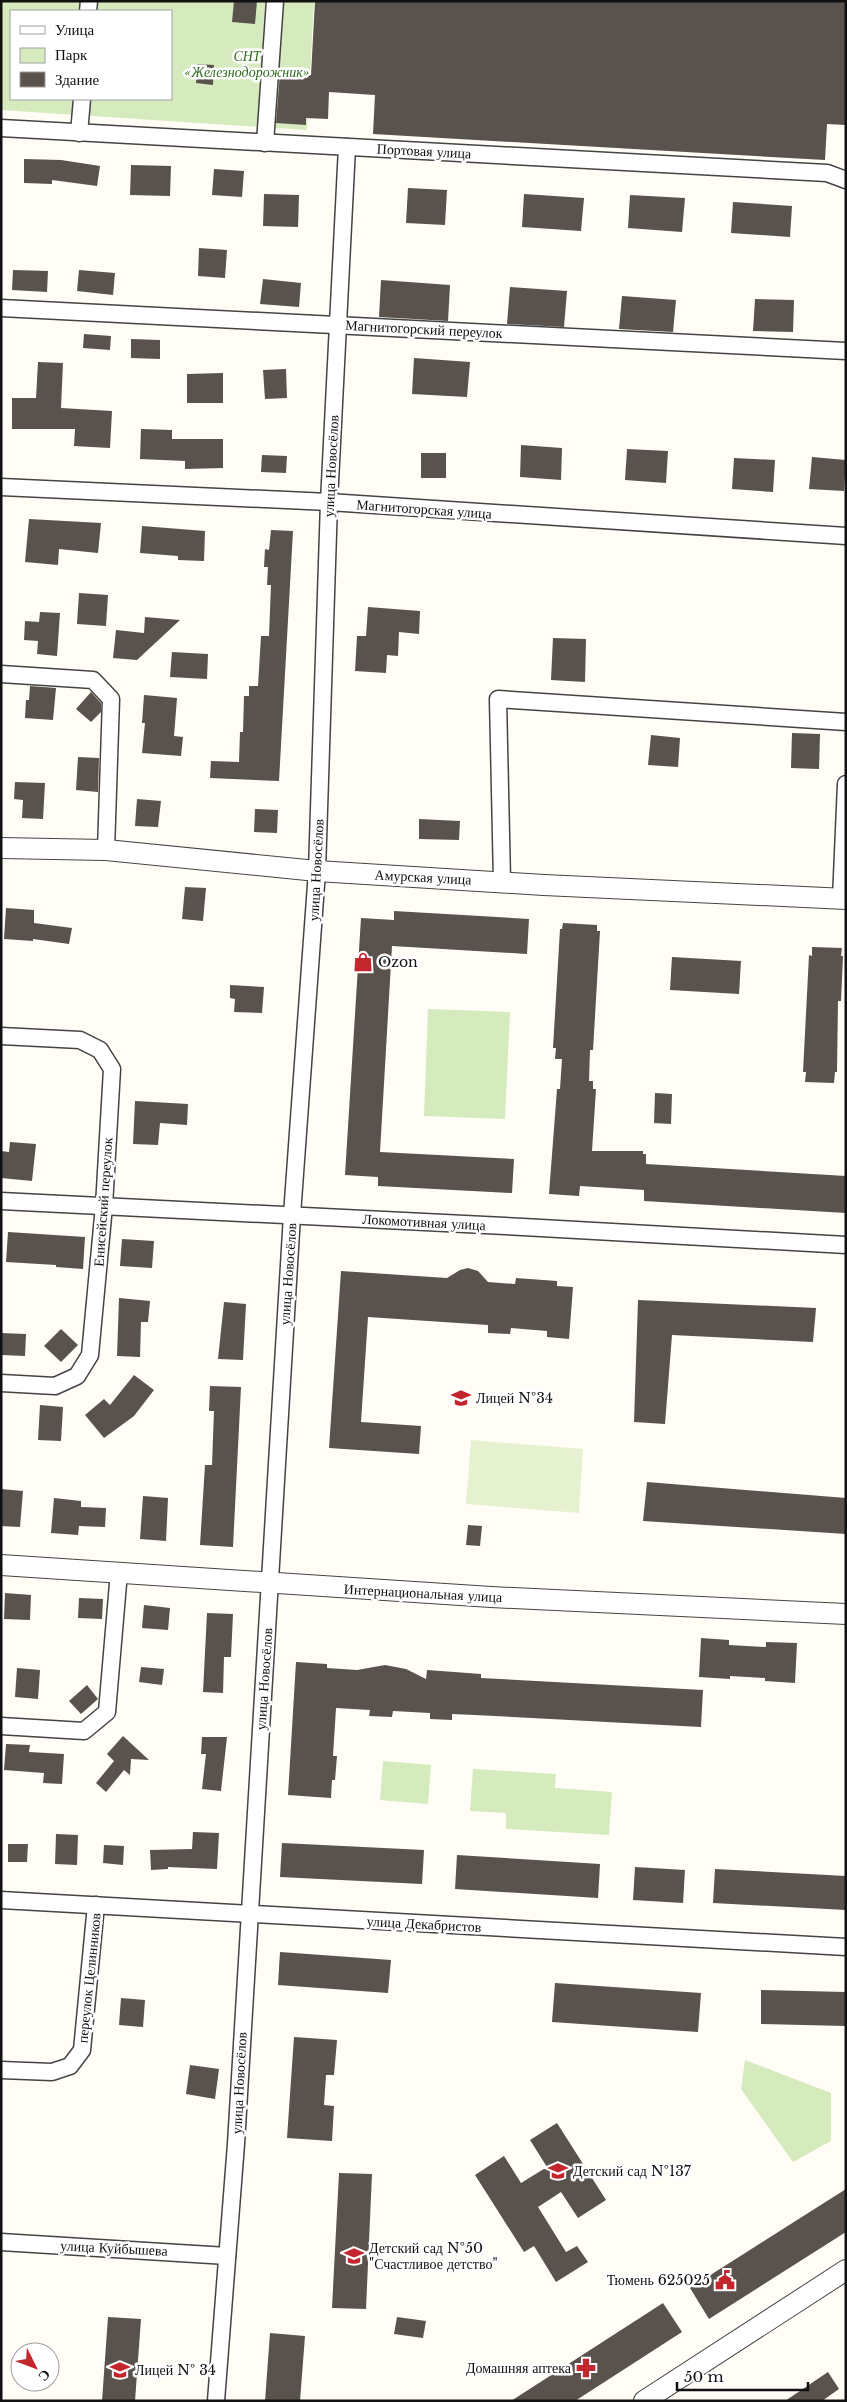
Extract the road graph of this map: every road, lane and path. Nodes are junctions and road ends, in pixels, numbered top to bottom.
1 (275, 1) edge
2 (82, 100) edge
3 (1, 128) edge
4 (79, 133) junction
5 (265, 143) junction
6 (347, 147) junction
7 (846, 180) edge
8 (1, 308) edge
9 (337, 324) junction
10 (846, 351) edge
11 (1, 488) edge
12 (329, 502) junction
13 (846, 536) edge
14 (1, 674) edge
15 (846, 722) edge
16 (846, 784) edge
17 (1, 848) edge
18 (106, 850) junction
19 (317, 871) junction
20 (502, 881) junction
21 (844, 899) edge
22 (1, 1036) edge
23 (1, 1201) edge
24 (104, 1206) junction
25 (292, 1215) junction
26 (846, 1245) edge
27 (1, 1383) edge
28 (1, 1565) edge
29 (119, 1572) junction
30 (269, 1584) junction
31 (846, 1614) edge
32 (1, 1726) edge
33 (1, 1900) edge
34 (96, 1906) junction
35 (248, 1914) junction
36 (846, 1947) edge
37 (1, 2070) edge
38 (1, 2242) edge
39 (227, 2256) junction
40 (846, 2270) edge
41 (216, 2401) edge
42 (644, 2401) edge

1 - 5 street
2 - 4 street
3 - 4 street, Портовая улица
4 - 5 street, Портовая улица
5 - 6 street, Портовая улица
6 - 7 street, Портовая улица
6 - 9 street, улица Новосёлов
8 - 9 street, Магнитогорский переулок
9 - 10 street, Магнитогорский переулок
9 - 12 street, улица Новосёлов
11 - 12 street, Магнитогорская улица
12 - 13 street, Магнитогорская улица
12 - 19 street, улица Новосёлов
14 - 18 street
15 - 20 street
16 - 21 street
17 - 18 street, Амурская улица
18 - 19 street, Амурская улица
19 - 20 street, Амурская улица
19 - 25 street, улица Новосёлов
20 - 21 street, Амурская улица
22 - 24 street, Енисейский переулок
23 - 24 street, Локомотивная улица
24 - 25 street, Локомотивная улица
24 - 27 street, Енисейский переулок
25 - 26 street, Локомотивная улица
25 - 30 street, улица Новосёлов
28 - 29 street, Интернациональная улица
29 - 30 street, Интернациональная улица
29 - 32 street
30 - 31 street, Интернациональная улица
30 - 35 street, улица Новосёлов
33 - 34 street, улица Декабристов
34 - 35 street, улица Декабристов
34 - 37 street, переулок Целинников
35 - 36 street, улица Декабристов
35 - 39 street, улица Новосёлов
38 - 39 street, улица Куйбышева
39 - 41 street, улица Новосёлов
40 - 42 street

